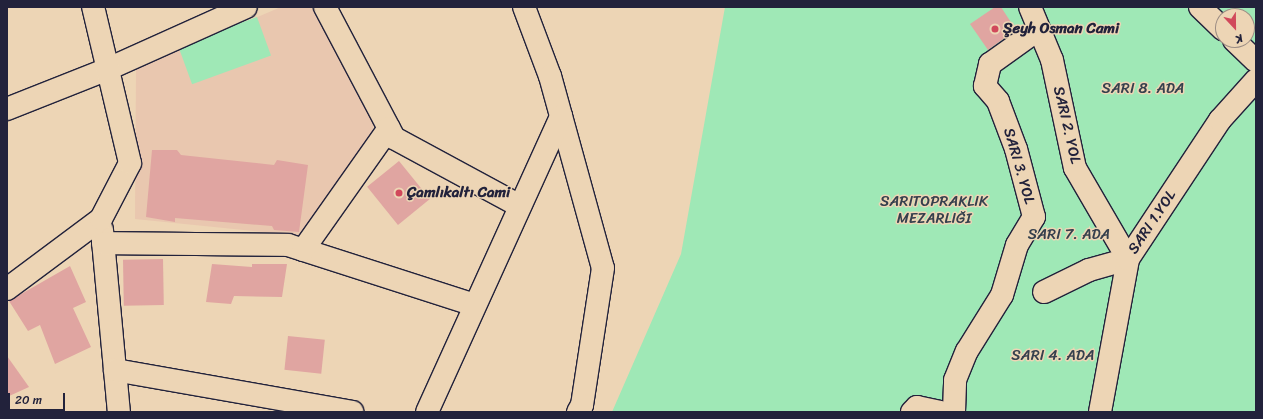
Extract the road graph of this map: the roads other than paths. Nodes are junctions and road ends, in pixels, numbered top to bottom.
1 (93, 7) edge
2 (246, 7) edge
3 (325, 7) edge
4 (524, 7) edge
5 (1030, 7) edge
6 (1200, 7) edge
7 (1215, 21) edge
8 (1039, 29) junction
9 (1242, 48) edge
10 (1256, 61) edge
11 (108, 69) junction
12 (1256, 80) edge
13 (7, 109) edge
14 (561, 116) junction
15 (389, 128) junction
16 (520, 206) junction
17 (101, 220) junction
18 (103, 243) junction
19 (303, 250) junction
20 (1128, 259) junction
21 (7, 289) edge
22 (1044, 292) dead end
23 (475, 305) junction
24 (115, 370) junction
25 (119, 412) edge
26 (352, 412) edge
27 (427, 412) edge
28 (578, 412) edge
29 (912, 412) edge
30 (940, 412) edge
31 (954, 412) edge
32 (1100, 412) edge

1 - 11 street
2 - 11 street
3 - 15 street
4 - 14 street
5 - 8 street, SARI 2. YOL
6 - 7 street
8 - 20 street, SARI 2. YOL
8 - 31 street, SARI 3. YOL
9 - 10 street
11 - 13 street
11 - 17 street
12 - 20 street, SARI 1.YOL
14 - 16 street
14 - 28 street
15 - 16 street
15 - 19 street
16 - 23 street
17 - 18 street
17 - 21 street
18 - 19 street
18 - 24 street
19 - 23 street
20 - 22 street
20 - 32 street, SARI 1.YOL
23 - 27 street
24 - 25 street
24 - 26 street
29 - 30 street

